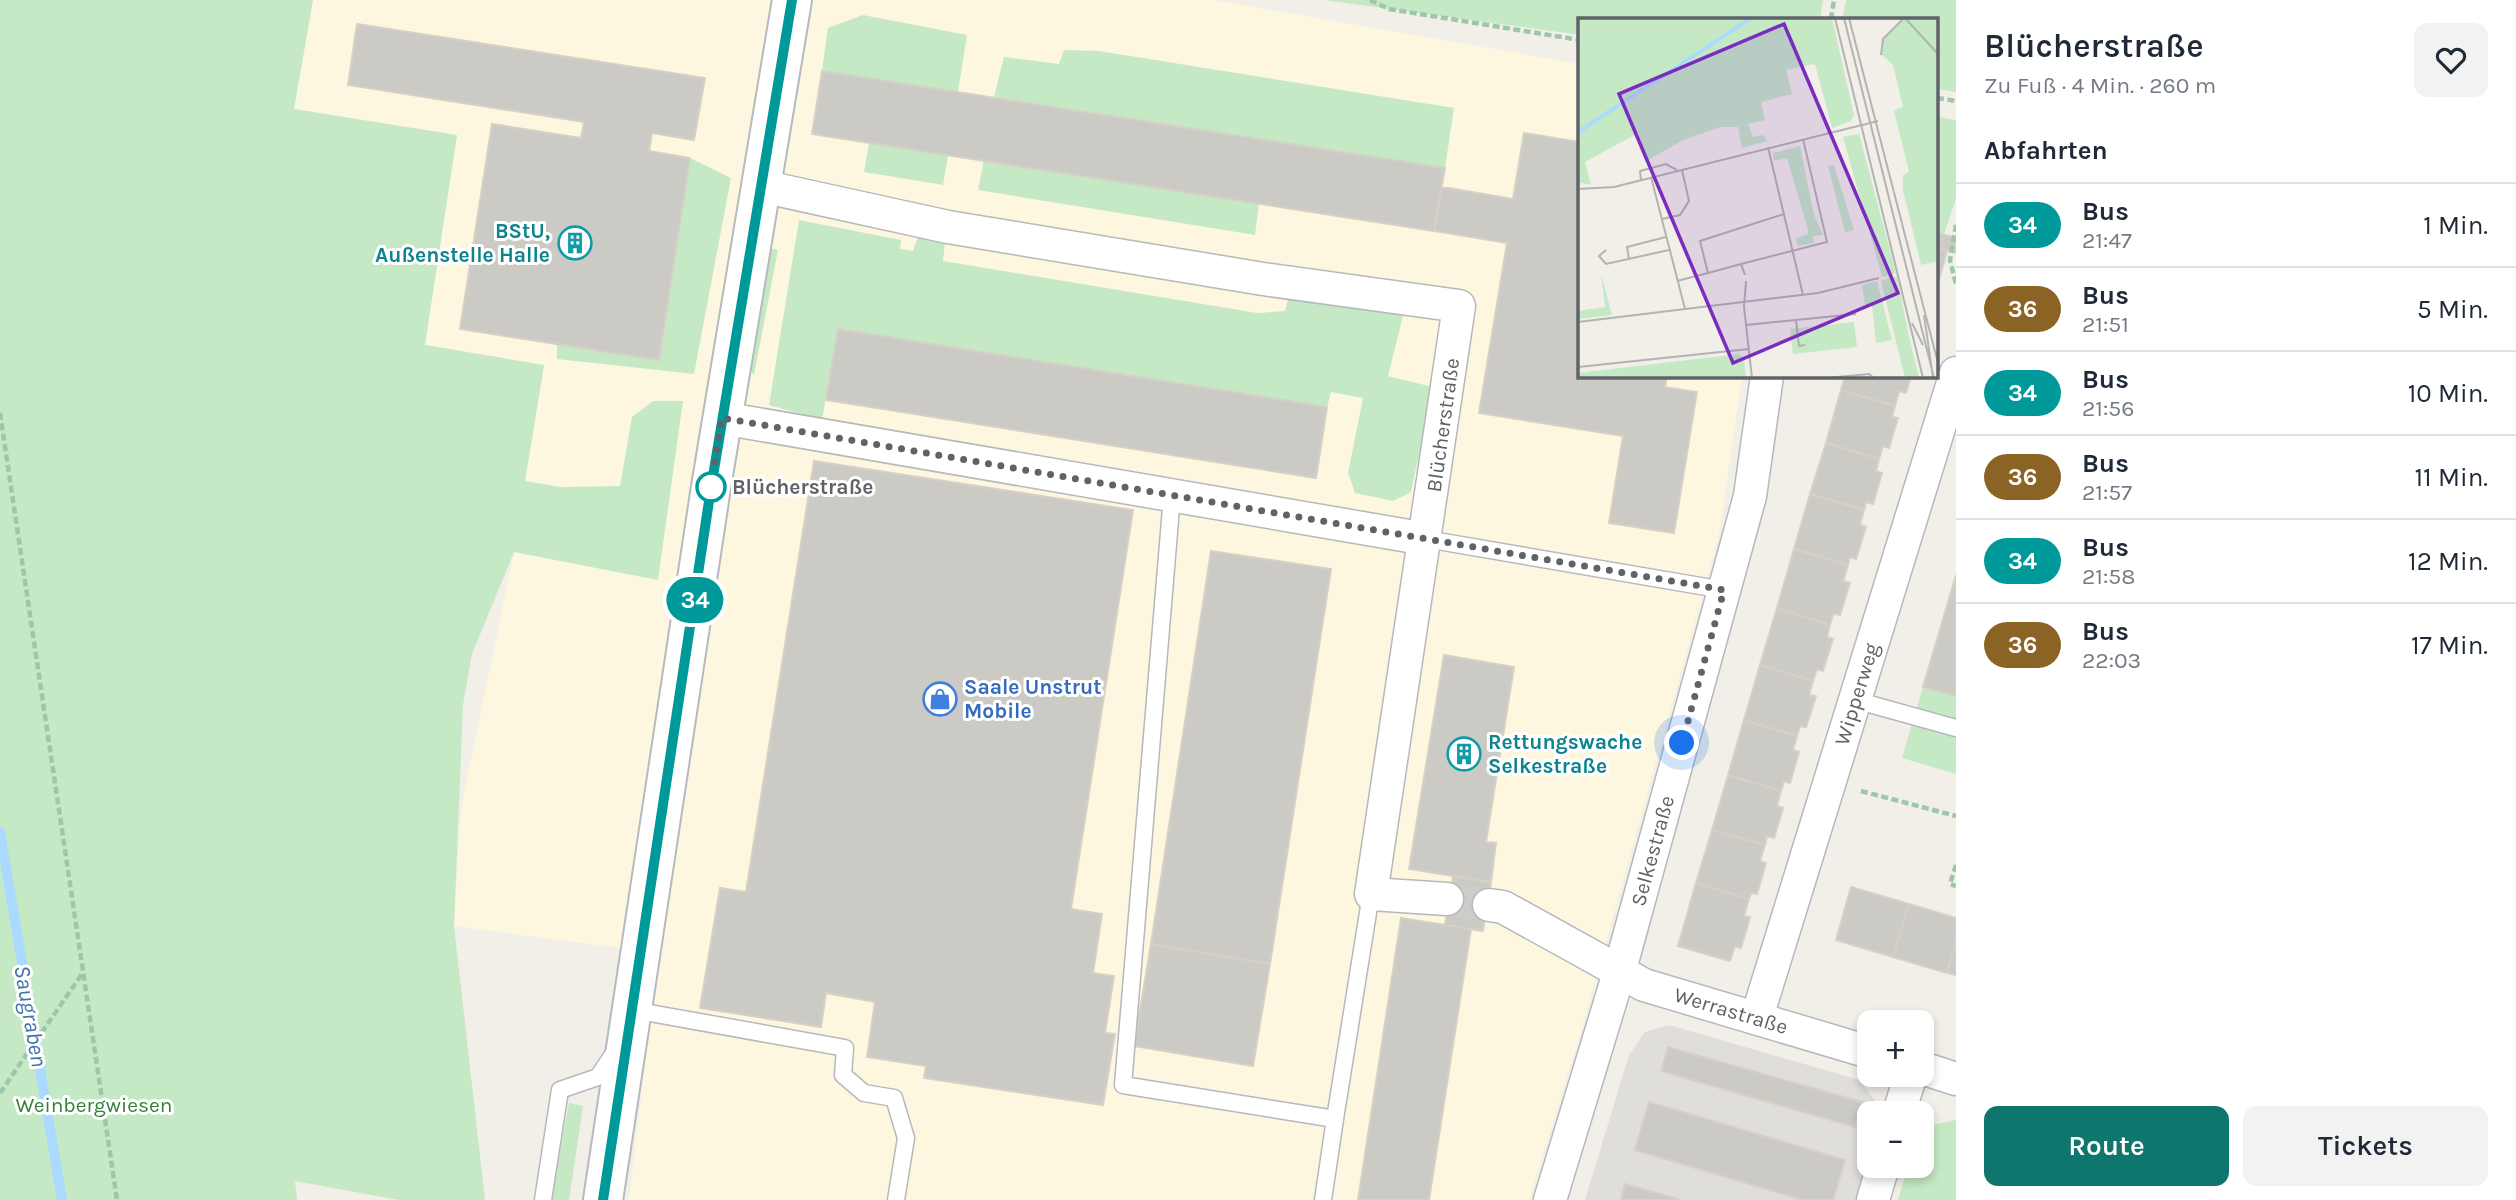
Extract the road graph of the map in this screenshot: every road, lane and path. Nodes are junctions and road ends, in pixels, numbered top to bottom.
1 (792, 0) edge
2 (1370, 0) edge
3 (1834, 0) edge
4 (1831, 18) edge
5 (1578, 40) edge
6 (1938, 98) edge
7 (1956, 101) edge
8 (761, 186) junction
9 (1956, 225) edge
10 (1956, 284) edge
11 (1956, 373) edge
12 (1767, 378) edge
13 (0, 412) edge
14 (722, 418) junction
15 (1172, 496) junction
16 (1426, 539) junction
17 (1724, 590) junction
18 (1855, 700) junction
19 (1956, 728) edge
20 (1829, 782) junction
21 (1956, 816) edge
22 (1956, 865) edge
23 (1956, 886) edge
24 (1371, 894) junction
25 (1447, 899) tunnel mouth
26 (1489, 905) tunnel mouth
27 (1608, 966) junction
28 (82, 974) junction
29 (1757, 1017) junction
30 (631, 1021) junction
31 (1857, 1048) edge
32 (1934, 1072) edge
33 (1956, 1079) edge
34 (0, 1093) edge
35 (1335, 1119) junction
36 (1879, 1178) edge
37 (117, 1200) edge
38 (543, 1200) edge
39 (603, 1200) edge
40 (896, 1200) edge
41 (1323, 1200) edge
42 (1550, 1200) edge
43 (1873, 1200) edge

1 - 8 street
2 - 5 path
3 - 4 path
6 - 7 path
8 - 14 street
8 - 16 street, Blücherstraße
9 - 10 path
11 - 18 street, Wipperweg
12 - 17 street, Selkestraße
13 - 28 path
14 - 15 street
14 - 30 street
15 - 16 street
15 - 35 lane
16 - 17 lane
16 - 24 street
17 - 27 street, Selkestraße
18 - 19 lane
18 - 20 street, Wipperweg
20 - 21 path
20 - 29 street, Wipperweg
22 - 23 path
24 - 25 street
24 - 35 lane
26 - 27 street
27 - 29 street, Werrastraße
27 - 42 street, Selkestraße
28 - 34 path
28 - 37 path
29 - 31 street, Werrastraße
30 - 38 lane
30 - 39 street
30 - 40 lane
32 - 33 street
35 - 41 lane
36 - 43 street

